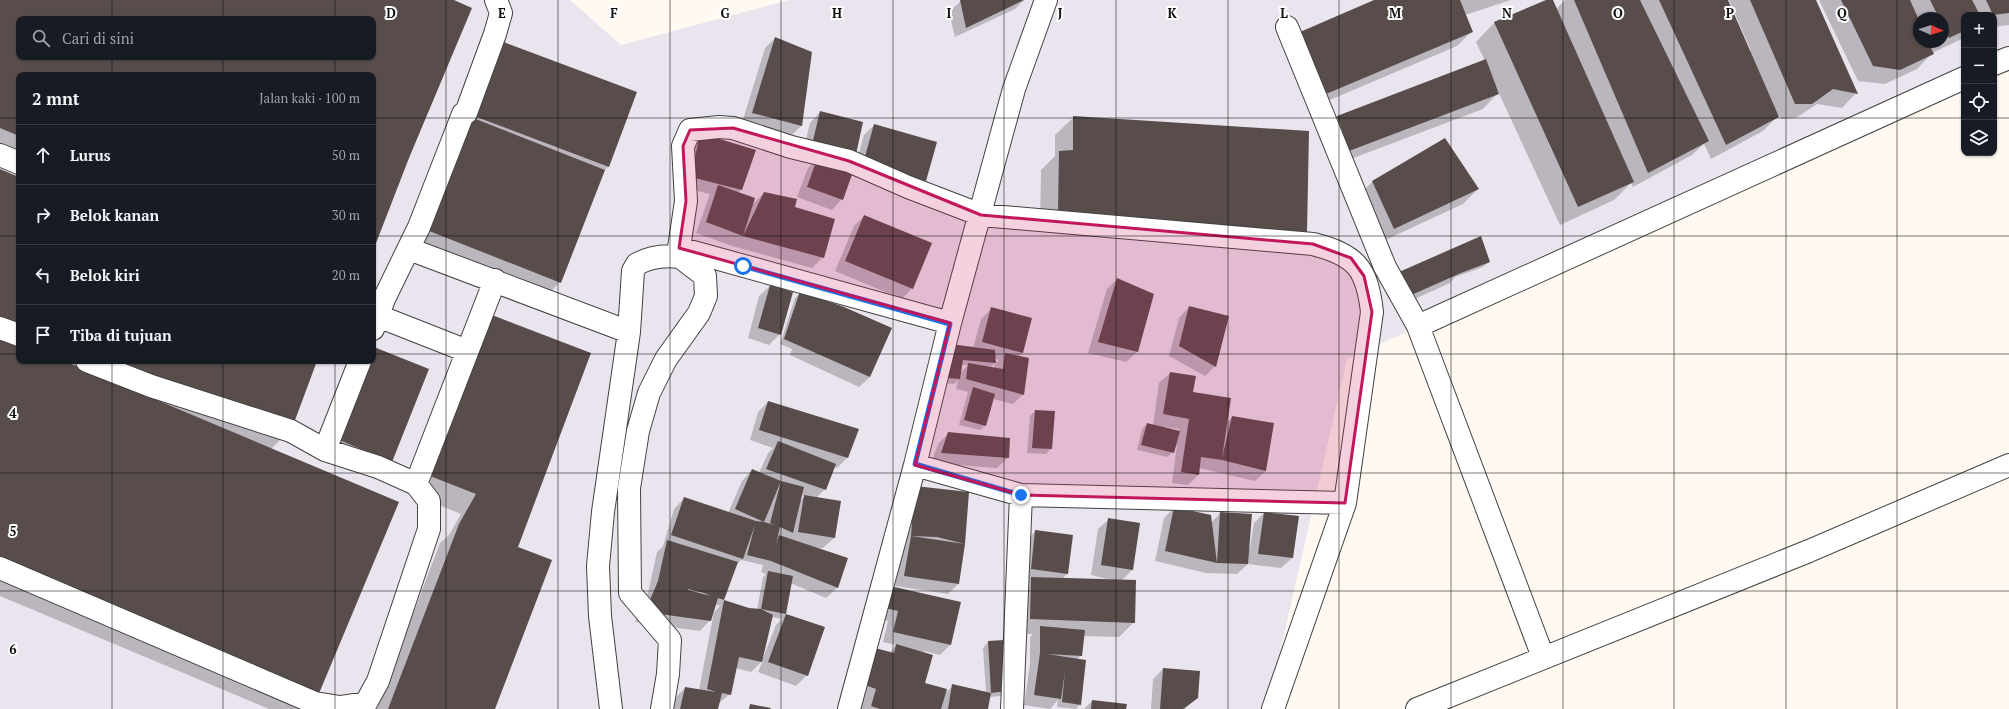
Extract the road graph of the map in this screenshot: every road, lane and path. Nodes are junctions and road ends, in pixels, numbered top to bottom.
1 (496, 0) edge
2 (1046, 0) edge
3 (1287, 27) dead end
4 (2009, 58) edge
5 (1997, 63) edge
6 (1961, 79) edge
7 (0, 155) edge
8 (16, 162) edge
9 (981, 215) junction
10 (409, 249) junction
11 (680, 252) junction
12 (495, 280) junction
13 (377, 311) edge
14 (950, 324) junction
15 (1418, 326) junction
16 (0, 328) edge
17 (629, 332) junction
18 (16, 334) edge
19 (467, 351) junction
20 (95, 364) edge
21 (359, 364) edge
22 (325, 450) junction
23 (915, 464) junction
24 (2009, 465) edge
25 (416, 484) junction
26 (1021, 495) junction
27 (1345, 503) junction
28 (0, 568) edge
29 (1543, 657) junction
30 (611, 709) edge
31 (662, 709) edge
32 (849, 709) edge
33 (1012, 709) edge
34 (1273, 709) edge
35 (1417, 709) edge

1 - 10 street
2 - 9 street
3 - 15 street
4 - 5 street
6 - 15 street
7 - 8 street
9 - 11 street
9 - 14 street
9 - 27 street
10 - 12 street
10 - 13 street
11 - 14 street
11 - 17 street
11 - 31 street
12 - 17 street
12 - 19 street
13 - 19 street
14 - 23 street
15 - 29 street
16 - 18 street
17 - 30 street
19 - 25 street
20 - 22 street
21 - 22 street
22 - 25 street
23 - 26 street
23 - 32 street
24 - 29 street
25 - 28 street
26 - 27 street
26 - 33 street
27 - 34 street
29 - 35 street

